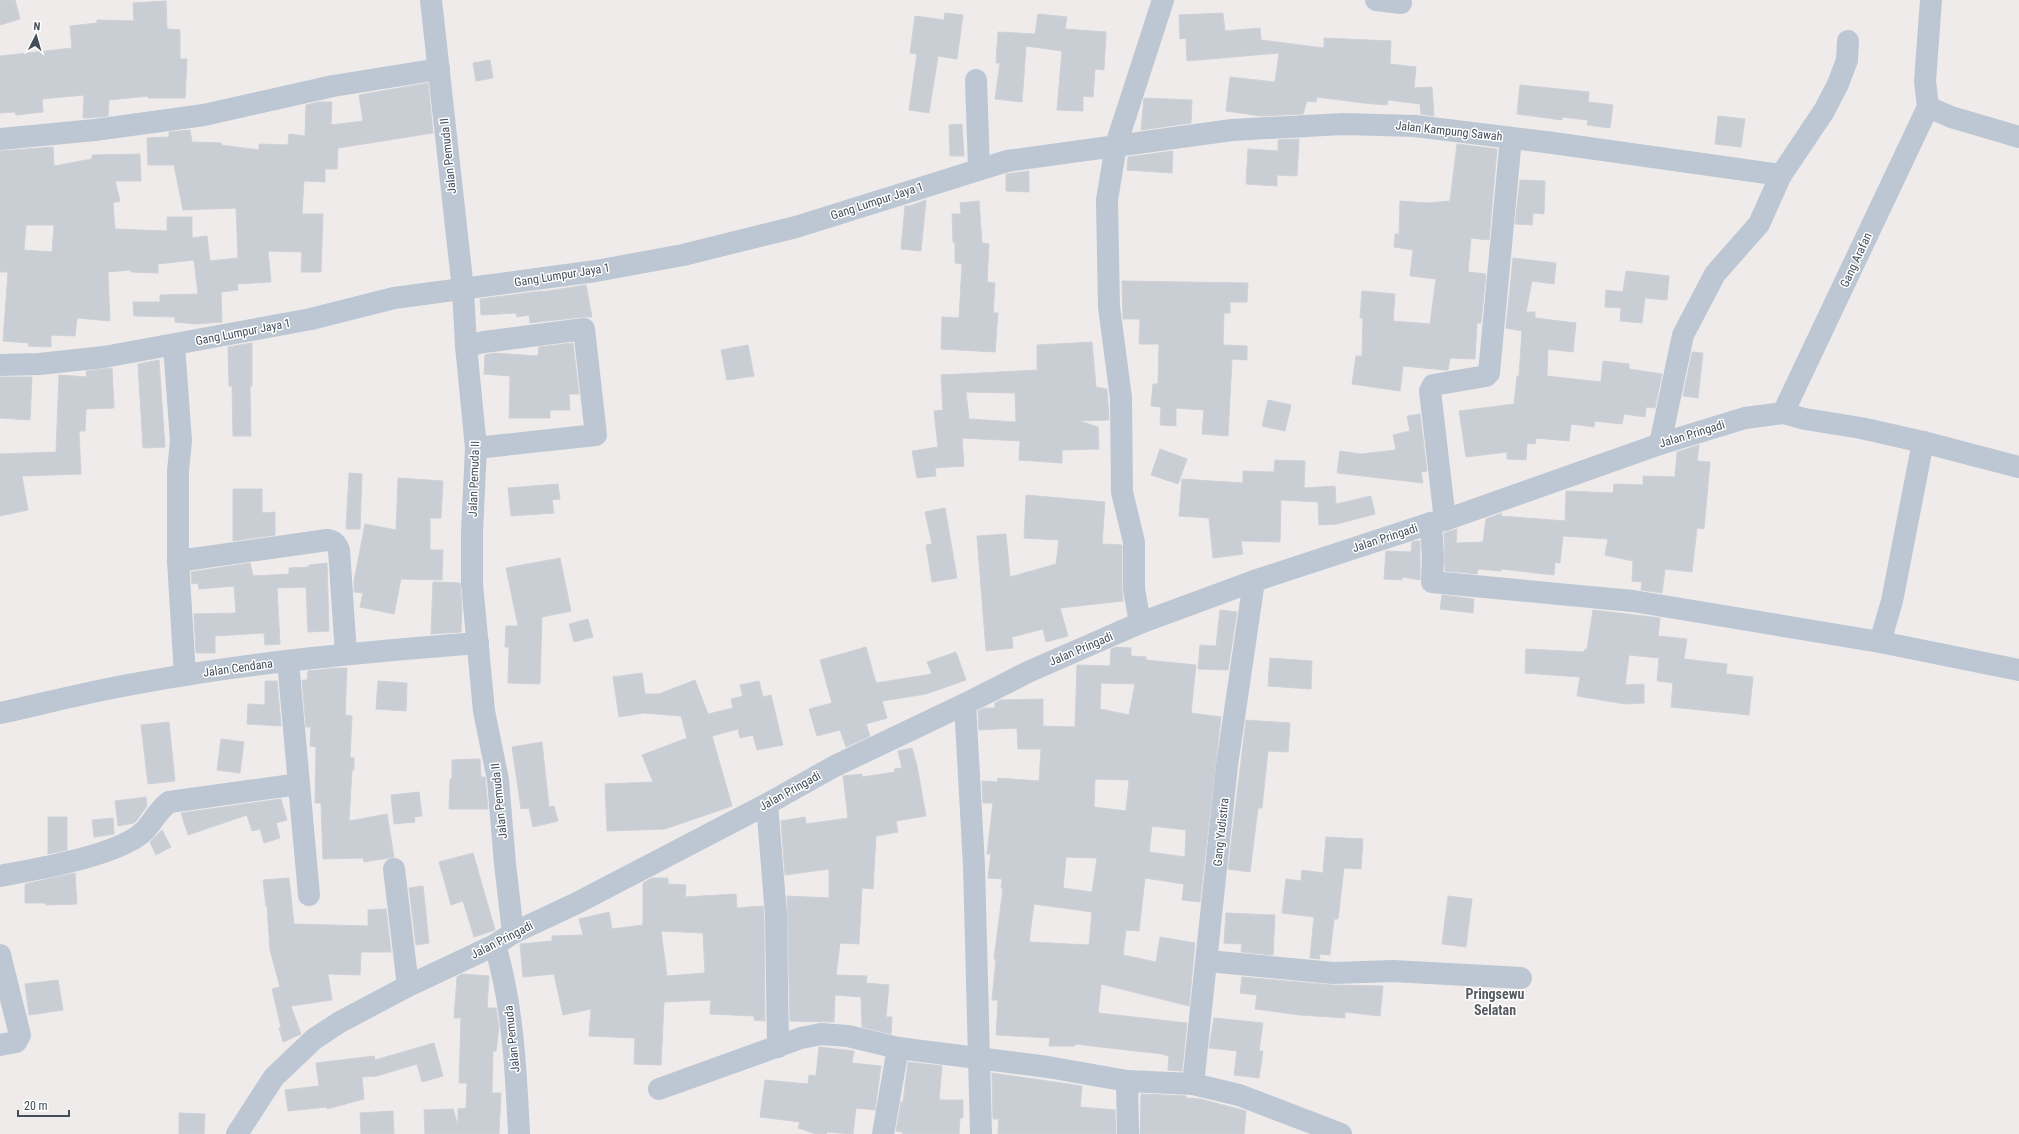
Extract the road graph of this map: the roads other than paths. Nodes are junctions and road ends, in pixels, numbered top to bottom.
1 (431, 0) edge
2 (1163, 0) edge
3 (1376, 0) edge
4 (1931, 0) edge
5 (1401, 3) dead end
6 (1848, 41) dead end
7 (439, 68) junction
8 (976, 80) dead end
9 (1928, 107) junction
10 (2019, 137) edge
11 (1511, 138) junction
12 (0, 140) edge
13 (1116, 145) junction
14 (979, 169) junction
15 (1781, 175) junction
16 (463, 290) junction
17 (174, 344) junction
18 (466, 346) junction
19 (0, 364) edge
20 (1783, 413) junction
21 (1923, 442) junction
22 (1660, 444) junction
23 (476, 448) junction
24 (2019, 467) edge
25 (1438, 522) junction
26 (178, 561) junction
27 (1254, 581) junction
28 (1140, 623) junction
29 (1880, 642) junction
30 (478, 643) junction
31 (346, 654) junction
32 (288, 662) junction
33 (2019, 670) edge
34 (185, 675) junction
35 (965, 704) junction
36 (0, 713) edge
37 (299, 784) junction
38 (767, 804) junction
39 (394, 869) dead end
40 (0, 876) edge
41 (309, 895) dead end
42 (504, 939) junction
43 (0, 956) edge
44 (1208, 961) junction
45 (1521, 978) dead end
46 (408, 986) junction
47 (0, 1045) edge
48 (778, 1047) junction
49 (898, 1048) junction
50 (978, 1058) junction
51 (1127, 1081) junction
52 (1194, 1084) junction
53 (659, 1089) dead end
54 (236, 1134) edge
55 (519, 1134) edge
56 (883, 1134) edge
57 (982, 1134) edge
58 (1128, 1134) edge
59 (1341, 1134) edge

1 - 7 street, Jalan Pemuda II
2 - 13 street
3 - 5 street
4 - 9 street
6 - 15 street
7 - 12 street
7 - 16 street, Jalan Pemuda II
8 - 14 street
9 - 10 street
9 - 20 street, Gang Arafan
11 - 13 street, Jalan Kampung Sawah
11 - 15 street, Jalan Kampung Sawah
11 - 25 street
13 - 14 street, Gang Lumpur Jaya 1
13 - 28 street
14 - 16 street, Gang Lumpur Jaya 1
15 - 22 street
16 - 17 street, Gang Lumpur Jaya 1
16 - 18 street, Jalan Pemuda II
17 - 19 street, Gang Lumpur Jaya 1
17 - 26 street
18 - 23 street, Jalan Pemuda II
18 - 23 street
20 - 21 street, Jalan Pringadi
20 - 22 street, Jalan Pringadi
21 - 24 street, Jalan Pringadi
21 - 29 street
22 - 25 street, Jalan Pringadi
23 - 30 street, Jalan Pemuda II
25 - 27 street, Jalan Pringadi
25 - 29 street
26 - 31 street
26 - 34 street
27 - 28 street, Jalan Pringadi
27 - 44 street, Gang Yudistira
28 - 35 street, Jalan Pringadi
29 - 33 street
30 - 31 street, Jalan Cendana
30 - 42 street, Jalan Pemuda II
31 - 32 street, Jalan Cendana
32 - 34 street, Jalan Cendana
32 - 37 street
34 - 36 street, Jalan Cendana
35 - 38 street, Jalan Pringadi
35 - 50 street
37 - 40 street
37 - 41 street
38 - 42 street, Jalan Pringadi
38 - 48 street
39 - 46 street
42 - 46 street, Jalan Pringadi
42 - 55 street, Jalan Pemuda
43 - 47 street
44 - 45 street
44 - 52 street, Gang Yudistira
46 - 54 street, Jalan Pringadi
48 - 49 street
48 - 53 street
49 - 50 street
49 - 56 street
50 - 51 street
50 - 57 street
51 - 52 street
51 - 58 street
52 - 59 street

